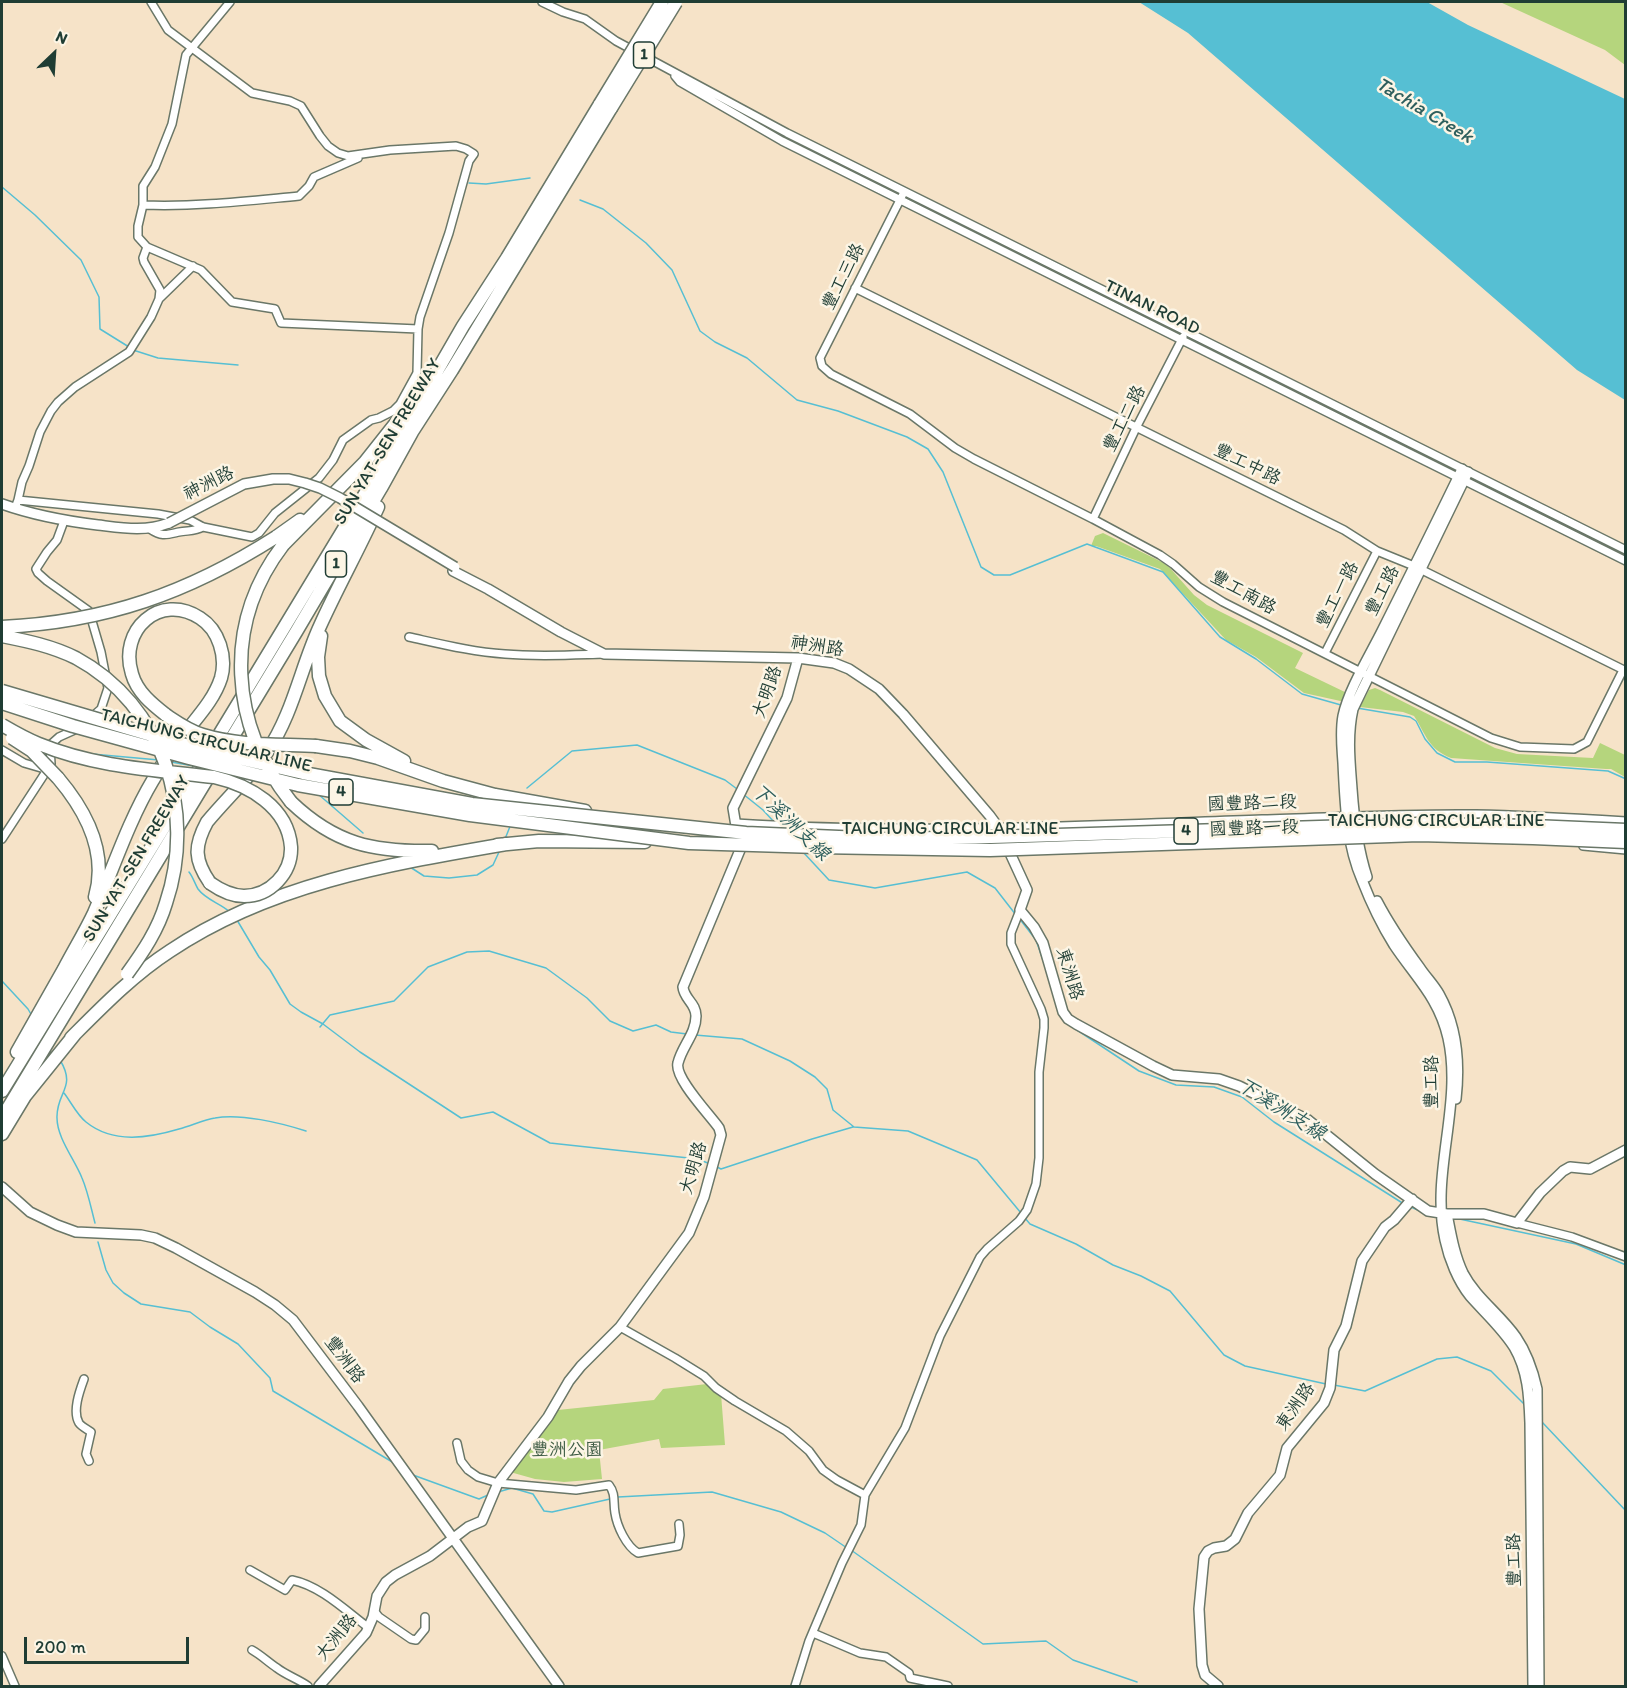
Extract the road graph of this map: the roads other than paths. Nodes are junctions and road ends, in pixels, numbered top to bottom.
1 (151, 2) edge
2 (230, 2) edge
3 (542, 2) edge
4 (662, 2) edge
5 (676, 2) edge
6 (193, 48) junction
7 (672, 72) junction
8 (605, 106) junction
9 (366, 155) junction
10 (904, 192) junction
11 (900, 200) junction
12 (143, 205) junction
13 (147, 247) junction
14 (193, 266) junction
15 (855, 288) junction
16 (159, 299) junction
17 (463, 326) junction
18 (418, 329) junction
19 (1185, 332) junction
20 (1182, 340) junction
21 (831, 374) joint
22 (1136, 428) junction
23 (412, 432) junction
24 (1463, 475) junction
25 (2, 504) edge
26 (16, 504) junction
27 (1093, 519) junction
28 (64, 521) junction
29 (203, 527) junction
30 (150, 529) junction
31 (280, 541) junction
32 (1626, 550) edge
33 (1377, 551) junction
34 (1626, 561) edge
35 (1418, 568) junction
36 (330, 606) junction
37 (2, 627) edge
38 (2, 636) edge
39 (409, 637) dead end
40 (1325, 653) junction
41 (604, 654) junction
42 (798, 658) junction
43 (1624, 670) edge
44 (1365, 674) junction
45 (2, 691) edge
46 (2, 703) edge
47 (2, 725) edge
48 (2, 730) edge
49 (2, 750) edge
50 (48, 770) junction
51 (495, 795) junction
52 (1350, 815) junction
53 (1626, 821) edge
54 (736, 823) junction
55 (683, 827) junction
56 (998, 827) junction
57 (1626, 830) edge
58 (2, 839) edge
59 (1354, 841) junction
60 (1626, 842) edge
61 (689, 843) junction
62 (506, 844) junction
63 (740, 850) junction
64 (1626, 850) edge
65 (1010, 854) junction
66 (1020, 910) junction
67 (81, 938) junction
68 (131, 975) junction
69 (43, 1016) junction
70 (30, 1038) junction
71 (2, 1077) edge
72 (2, 1091) edge
73 (2, 1118) edge
74 (2, 1134) edge
75 (1626, 1150) edge
76 (2, 1187) edge
77 (1412, 1200) junction
78 (1444, 1214) junction
79 (1516, 1223) junction
80 (1626, 1257) edge
81 (620, 1327) junction
82 (84, 1379) dead end
83 (1534, 1424) junction
84 (457, 1443) dead end
85 (89, 1461) dead end
86 (498, 1483) junction
87 (865, 1495) junction
88 (679, 1524) dead end
89 (452, 1539) junction
90 (250, 1569) dead end
91 (375, 1612) junction
92 (424, 1617) dead end
93 (369, 1628) junction
94 (813, 1633) junction
95 (252, 1650) dead end
96 (2, 1656) edge
97 (15, 1686) edge
98 (308, 1686) edge
99 (319, 1686) edge
100 (559, 1686) edge
101 (795, 1686) edge
102 (948, 1686) edge
103 (1218, 1686) edge
104 (1533, 1686) edge
105 (1539, 1686) edge

1 - 6 street
2 - 6 street
3 - 7 street, TINAN ROAD
4 - 8 highway, SUN YAT-SEN FREEWAY / 1, bridge
5 - 8 highway, SUN YAT-SEN FREEWAY / 1, bridge
6 - 9 street
6 - 12 street
7 - 10 street, TINAN ROAD
7 - 11 street, TINAN ROAD
8 - 17 highway, SUN YAT-SEN FREEWAY / 1
8 - 23 highway, SUN YAT-SEN FREEWAY / 1
9 - 12 street
9 - 18 street
10 - 11 street, 豐工三路
10 - 19 street, TINAN ROAD
11 - 15 street, 豐工三路
11 - 20 street, TINAN ROAD
12 - 13 street
13 - 14 street
13 - 16 street
14 - 16 street
14 - 18 street
15 - 21 street, 豐工三路
15 - 22 street, 豐工中路
16 - 26 street
17 - 31 highway
17 - 69 highway, SUN YAT-SEN FREEWAY / 1
18 - 29 street
19 - 20 street, 豐工二路
19 - 24 street, TINAN ROAD
20 - 22 street, 豐工二路
20 - 24 street, TINAN ROAD
21 - 27 street, 豐工南路
22 - 27 street, 豐工二路
22 - 33 street, 豐工中路
23 - 36 highway
23 - 73 highway, SUN YAT-SEN FREEWAY / 1
24 - 32 street, TINAN ROAD
24 - 34 street, TINAN ROAD
24 - 35 street, 豐工路
25 - 26 street, 神洲路
26 - 28 street, 神洲路
26 - 29 street
27 - 40 street, 豐工南路
28 - 30 street, 神洲路
28 - 50 street
29 - 30 street
30 - 41 street, 神洲路, bridge
31 - 37 highway, bridge
31 - 62 highway, bridge
33 - 35 street, 豐工中路
33 - 40 street, 豐工一路
35 - 43 street, 豐工中路
35 - 44 street, 豐工路
36 - 47 highway, bridge
36 - 51 highway
38 - 68 highway, bridge
39 - 41 street
40 - 44 street, 豐工南路
41 - 42 street, 神洲路
42 - 54 street, 大明路
42 - 56 street, 神洲路
43 - 44 street, 豐工南路
44 - 52 street, 豐工路
45 - 55 highway, TAICHUNG CIRCULAR LINE / 4, bridge
46 - 61 highway, TAICHUNG CIRCULAR LINE / 4, bridge
48 - 67 highway, bridge
49 - 50 street
50 - 58 street
51 - 55 highway, bridge
51 - 67 highway, bridge
52 - 53 street, 國豐路二段
52 - 56 street, 國豐路二段
52 - 59 street, 豐工路
54 - 56 street, 國豐路二段
54 - 63 street, 大明路
55 - 57 highway, TAICHUNG CIRCULAR LINE / 4, bridge
56 - 65 street, 神洲路
59 - 64 street, 國豐路一段
59 - 65 street, 國豐路一段
59 - 78 street, 豐工路
60 - 61 highway, TAICHUNG CIRCULAR LINE / 4, bridge
61 - 62 highway, bridge
62 - 68 highway
63 - 65 street, 國豐路一段
63 - 81 street, 大明路
65 - 66 street, 神洲路
66 - 77 street, 東洲路
66 - 87 street
67 - 69 highway
68 - 74 highway
69 - 70 highway, SUN YAT-SEN FREEWAY / 1
70 - 71 highway
70 - 72 highway, SUN YAT-SEN FREEWAY / 1
75 - 79 street
76 - 89 street, 豐洲路
77 - 78 street, 東洲路
77 - 103 street, 東洲路
78 - 79 street, 東洲路
78 - 83 street, 豐工路
79 - 80 street
81 - 86 street, 大明路
81 - 87 street
82 - 85 street
83 - 104 street, 豐工路
83 - 105 street, 豐工路
84 - 86 street
86 - 88 street
86 - 89 street, 大明路
87 - 94 street
89 - 91 street, 大洲路
89 - 100 street, 豐洲路
90 - 93 street
91 - 92 street
91 - 93 street, 大洲路
93 - 99 street, 大洲路
94 - 101 street
94 - 102 street
95 - 98 street
96 - 97 street

